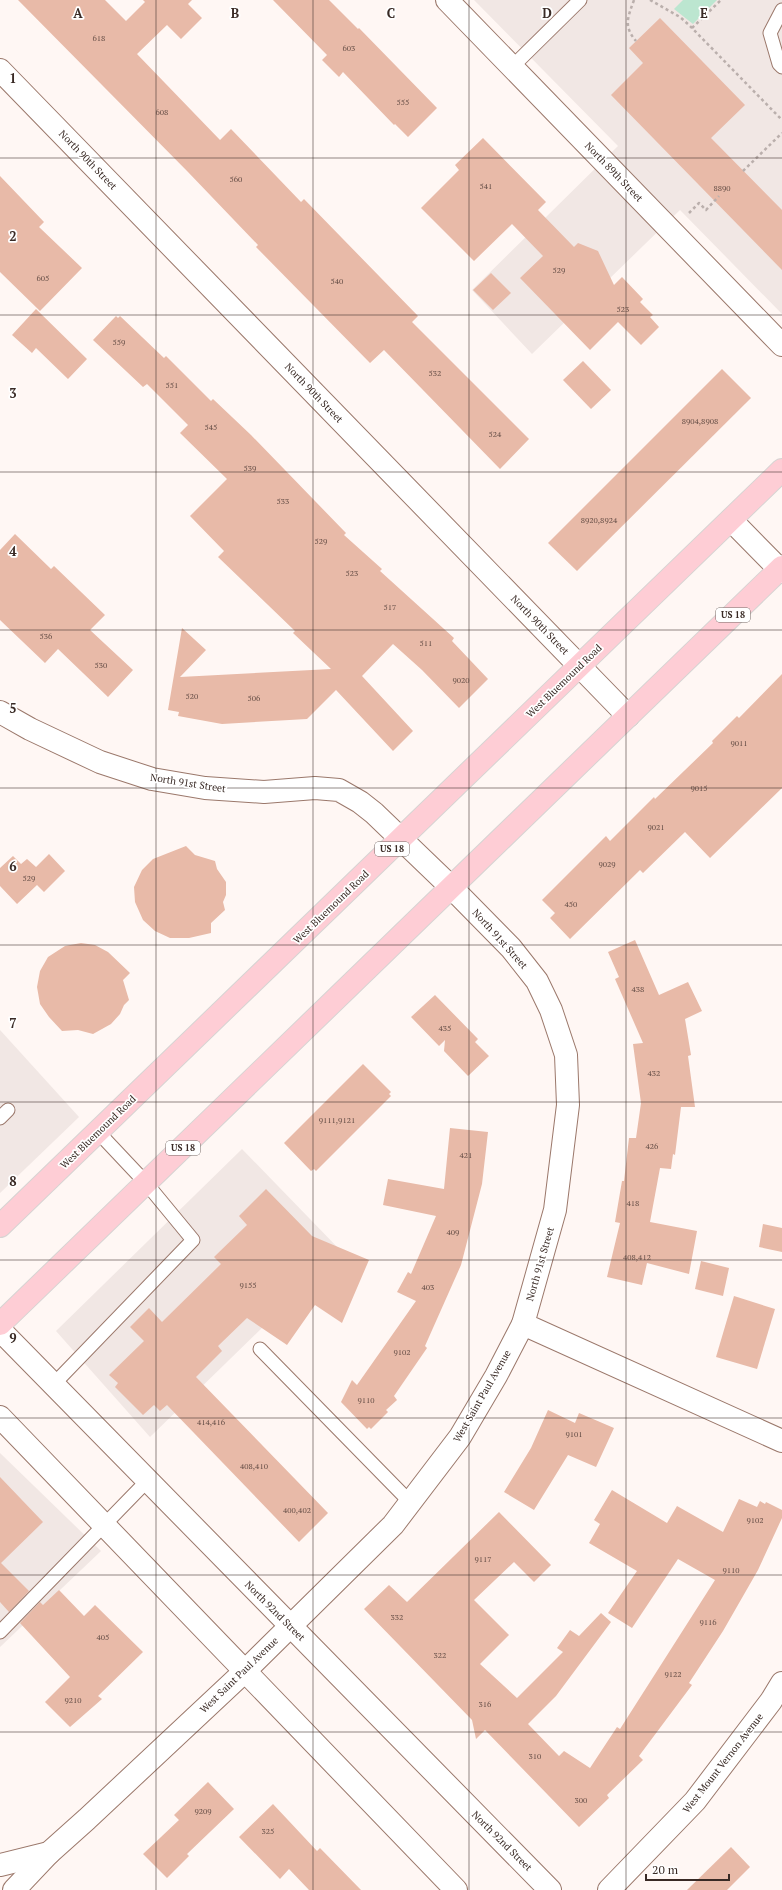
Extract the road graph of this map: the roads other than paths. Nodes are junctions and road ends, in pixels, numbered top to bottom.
1 (447, 0) edge
2 (580, 0) edge
3 (782, 10) edge
4 (512, 67) junction
5 (782, 67) edge
6 (0, 70) edge
7 (782, 345) edge
8 (782, 470) edge
9 (731, 520) junction
10 (781, 570) edge
11 (580, 666) junction
12 (0, 712) edge
13 (628, 716) junction
14 (402, 839) junction
15 (452, 888) junction
16 (98, 1132) junction
17 (146, 1183) junction
18 (0, 1226) edge
19 (0, 1324) edge
20 (522, 1324) junction
21 (0, 1330) edge
22 (260, 1349) dead end
23 (53, 1385) junction
24 (0, 1417) edge
25 (782, 1441) edge
26 (147, 1481) junction
27 (410, 1502) junction
28 (104, 1524) junction
29 (289, 1626) junction
30 (0, 1632) edge
31 (244, 1672) junction
32 (782, 1683) edge
33 (49, 1853) junction
34 (0, 1865) edge
35 (14, 1890) edge
36 (456, 1890) edge
37 (550, 1890) edge
38 (609, 1890) edge

1 - 4 street, North 89th Street
2 - 4 lane
3 - 5 lane
4 - 7 street, North 89th Street
6 - 11 street, North 90th Street
8 - 9 main road, West Bluemound Road / US 18
9 - 10 street
9 - 11 main road, West Bluemound Road / US 18
10 - 13 main road, US 18
11 - 13 street, North 90th Street
11 - 14 main road, West Bluemound Road / US 18
12 - 14 street, North 91st Street
13 - 15 main road, US 18
14 - 15 street, North 91st Street
14 - 16 main road, West Bluemound Road / US 18
15 - 17 main road, US 18
15 - 20 street, North 91st Street
16 - 17 lane
16 - 18 main road, West Bluemound Road / US 18
17 - 19 main road, US 18
17 - 23 lane
20 - 25 street
20 - 27 street, West Saint Paul Avenue
21 - 23 street, North 92nd Street
22 - 27 lane
23 - 26 street, North 92nd Street
24 - 28 street
26 - 28 lane
26 - 29 street, North 92nd Street
27 - 29 street, West Saint Paul Avenue
28 - 30 lane
28 - 31 street
29 - 31 street, West Saint Paul Avenue
29 - 37 street, North 92nd Street
31 - 33 street, West Saint Paul Avenue
31 - 36 street
32 - 38 street, West Mount Vernon Avenue
33 - 34 street
33 - 35 street, West Saint Paul Avenue

